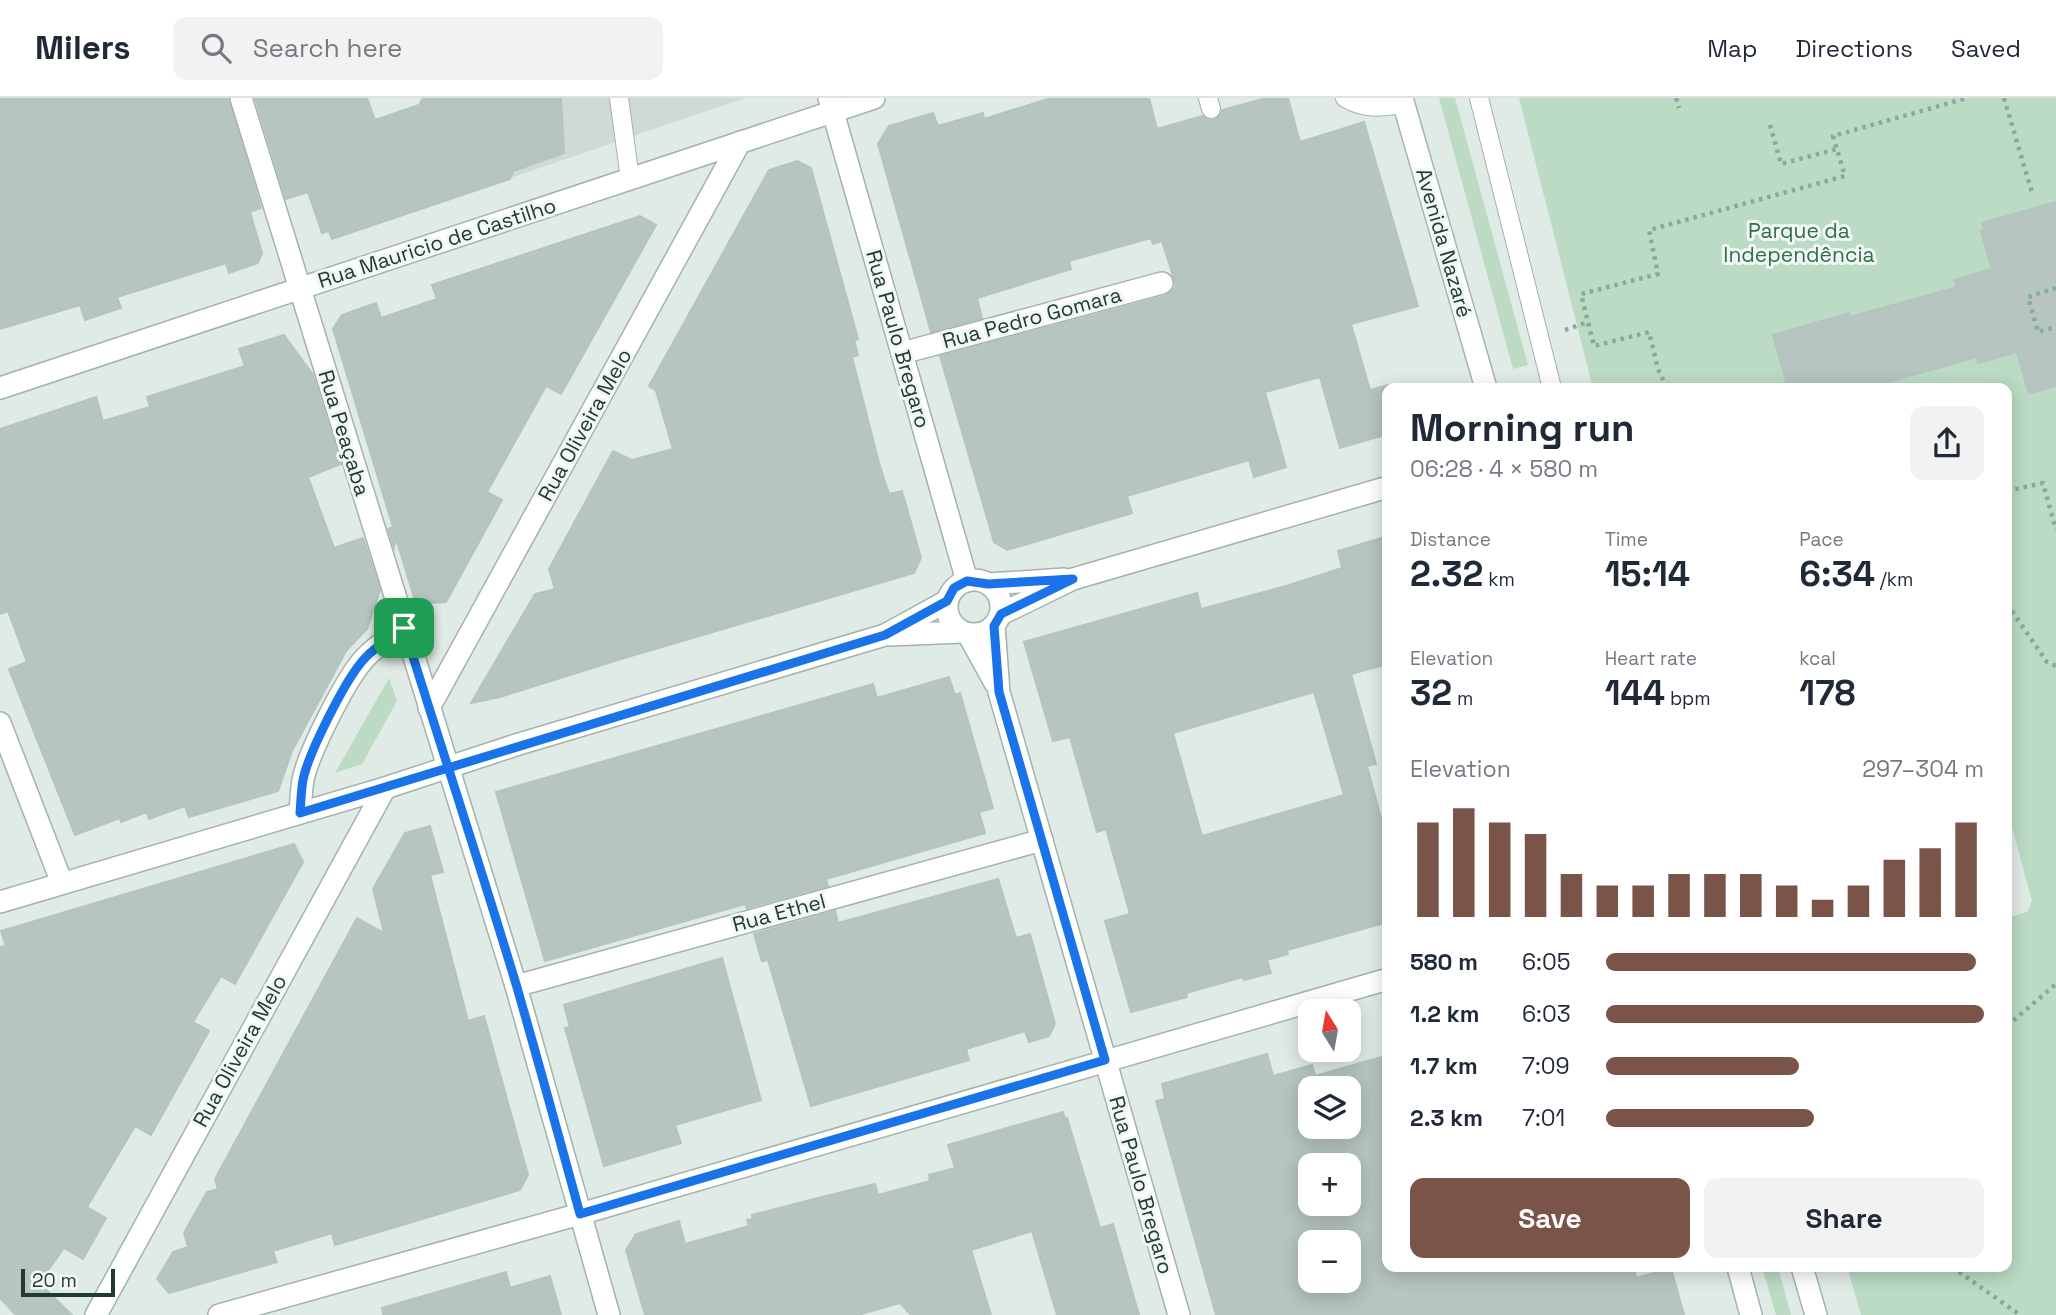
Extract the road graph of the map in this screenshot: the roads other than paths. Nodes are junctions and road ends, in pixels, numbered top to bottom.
1 (241, 98) edge
2 (619, 98) edge
3 (874, 98) edge
4 (1346, 98) edge
5 (1479, 98) edge
6 (1403, 101) edge
7 (831, 105) edge
8 (740, 142) junction
9 (630, 179) junction
10 (1162, 282) dead end
11 (300, 289) junction
12 (902, 353) junction
13 (1485, 383) edge
14 (1551, 383) edge
15 (0, 388) edge
16 (1382, 490) edge
17 (1073, 579) junction
18 (978, 582) junction
19 (947, 601) junction
20 (998, 620) junction
21 (404, 628) junction
22 (965, 633) junction
23 (885, 635) junction
24 (999, 692) junction
25 (429, 708) junction
26 (0, 723) edge
27 (449, 768) junction
28 (385, 788) junction
29 (300, 813) junction
30 (1042, 840) junction
31 (62, 883) junction
32 (0, 902) edge
33 (1382, 981) edge
34 (516, 986) junction
35 (1105, 1060) junction
36 (580, 1214) junction
37 (1739, 1272) edge
38 (1803, 1272) edge
39 (96, 1315) edge
40 (219, 1315) edge
41 (609, 1315) edge
42 (1179, 1315) edge
43 (1751, 1315) edge
44 (1816, 1315) edge

1 - 11 street, Rua Peaçaba
2 - 9 lane
3 - 7 street, Rua Mauricio de Castilho
4 - 6 lane
5 - 14 lane
6 - 13 street, Avenida Nazaré
7 - 8 street, Rua Mauricio de Castilho
7 - 12 street, Rua Paulo Bregaro
8 - 9 street, Rua Mauricio de Castilho
8 - 25 street, Rua Oliveira Melo
9 - 11 street, Rua Mauricio de Castilho
10 - 12 street, Rua Pedro Gomara
11 - 15 street, Rua Mauricio de Castilho
11 - 21 street, Rua Peaçaba
12 - 18 street, Rua Paulo Bregaro
16 - 17 street
17 - 18 street
17 - 20 street
18 - 19 street
18 - 20 street
19 - 22 street
19 - 23 street
20 - 22 street
20 - 24 street, Rua Paulo Bregaro
21 - 25 street, Rua Peaçaba
21 - 29 street
22 - 23 street
22 - 24 street, Rua Paulo Bregaro
23 - 27 street
24 - 30 street, Rua Paulo Bregaro
25 - 27 street, Rua Peaçaba
26 - 31 street
27 - 28 street
27 - 34 street, Rua Peaçaba
28 - 29 street
28 - 39 street, Rua Oliveira Melo
29 - 31 street
30 - 34 street, Rua Ethel
30 - 35 street, Rua Paulo Bregaro
31 - 32 street
33 - 35 street
34 - 36 street, Rua Peaçaba
35 - 36 street
35 - 42 street, Rua Paulo Bregaro
36 - 40 street
36 - 41 street, Rua Peaçaba
37 - 43 street
38 - 44 street

